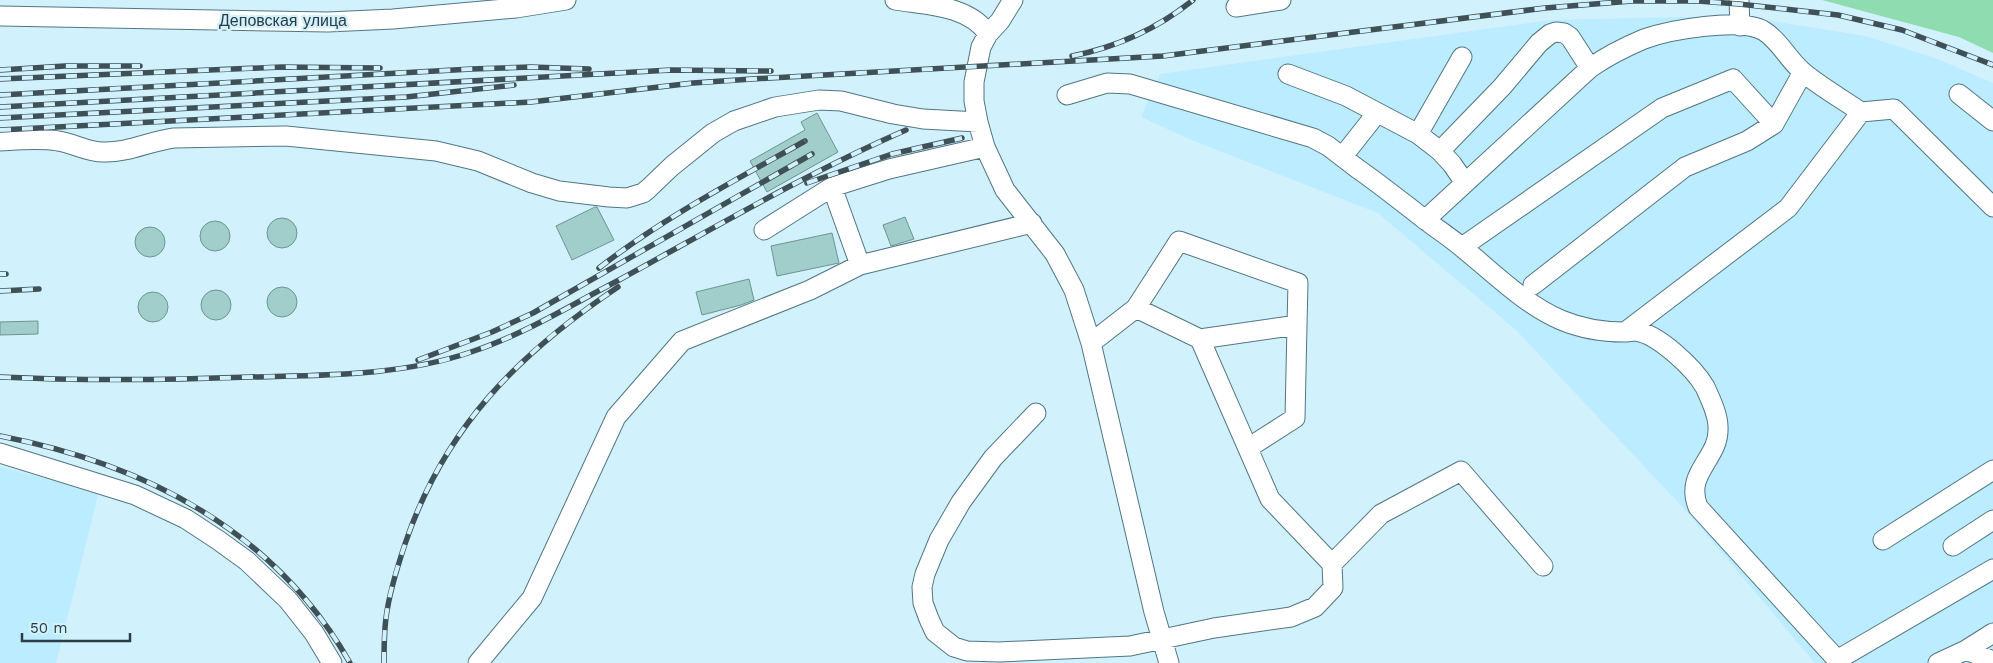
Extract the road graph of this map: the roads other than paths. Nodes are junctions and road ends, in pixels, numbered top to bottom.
1 (566, 0) edge
2 (895, 0) edge
3 (1013, 0) edge
4 (1282, 0) edge
5 (1738, 0) edge
6 (1236, 7) dead end
7 (0, 16) edge
8 (1740, 26) junction
9 (988, 34) junction
10 (1462, 57) dead end
11 (1590, 68) junction
12 (1803, 72) junction
13 (1288, 74) dead end
14 (1959, 94) dead end
15 (1067, 95) dead end
16 (1861, 112) junction
17 (1377, 113) junction
18 (978, 122) junction
19 (1993, 122) edge
20 (1774, 124) junction
21 (1418, 134) junction
22 (0, 141) edge
23 (985, 147) junction
24 (1440, 152) junction
25 (1342, 156) junction
26 (1465, 183) junction
27 (832, 187) junction
28 (1993, 207) edge
29 (1425, 220) junction
30 (1032, 223) junction
31 (764, 230) dead end
32 (1462, 247) junction
33 (860, 265) junction
34 (1533, 285) dead end
35 (1136, 308) junction
36 (1297, 325) junction
37 (1625, 332) junction
38 (1200, 339) junction
39 (1091, 344) junction
40 (1036, 413) dead end
41 (1248, 448) junction
42 (0, 453) edge
43 (1993, 470) edge
44 (1993, 520) edge
45 (1883, 540) dead end
46 (1953, 546) dead end
47 (1332, 564) junction
48 (1543, 566) dead end
49 (1993, 569) edge
50 (1993, 633) edge
51 (1161, 639) junction
52 (1966, 650) junction
53 (1993, 661) edge
54 (1838, 662) edge
55 (332, 663) edge
56 (478, 663) edge
57 (1169, 663) edge
58 (1938, 663) edge

1 - 7 street, Деповская улица
2 - 9 street
3 - 9 street
4 - 6 street
5 - 8 street
8 - 11 street
8 - 12 street
9 - 18 street
10 - 21 street
11 - 24 street
11 - 26 street
12 - 16 street
12 - 20 street
13 - 17 street
14 - 19 street
15 - 25 street
16 - 28 street
16 - 37 street
17 - 21 street
17 - 25 street
18 - 22 street
18 - 23 street
20 - 32 street
20 - 34 street
21 - 24 street
23 - 27 street
23 - 30 street
24 - 26 street
25 - 29 street
26 - 29 street
27 - 31 street
27 - 33 street
29 - 32 street
30 - 33 street
30 - 39 street
32 - 37 street
33 - 56 street
35 - 36 street
35 - 38 street
35 - 39 street
36 - 38 street
36 - 41 street
37 - 54 street
38 - 41 street
39 - 51 street
40 - 51 street
41 - 47 street
42 - 55 street
43 - 45 street
44 - 46 street
47 - 48 street
47 - 51 street
49 - 54 street
50 - 52 street
51 - 57 street
52 - 53 street
52 - 58 street

